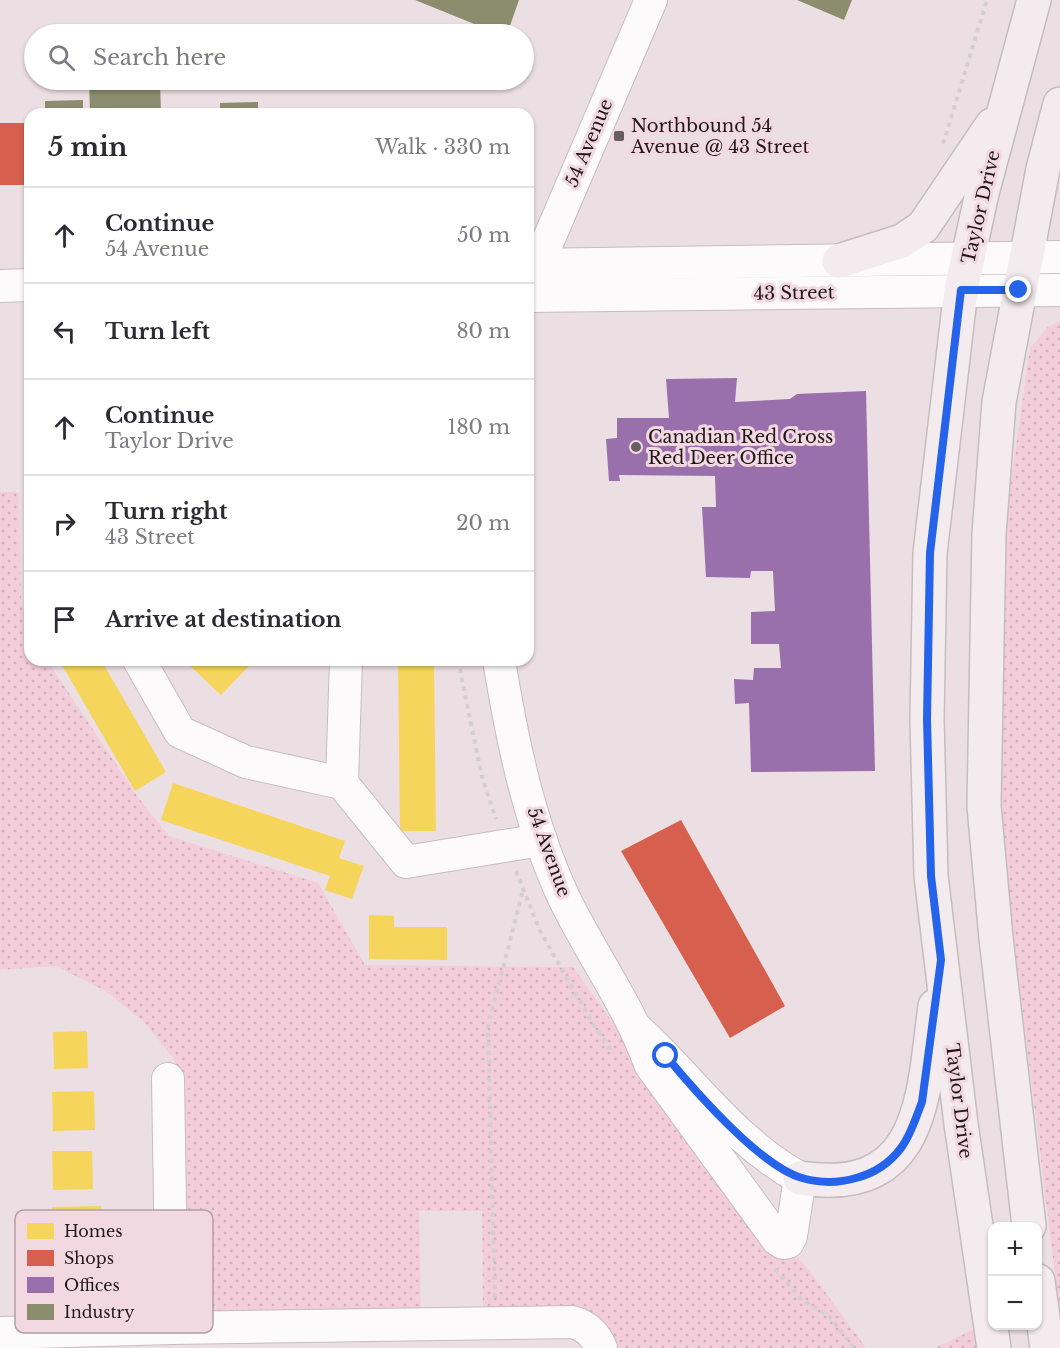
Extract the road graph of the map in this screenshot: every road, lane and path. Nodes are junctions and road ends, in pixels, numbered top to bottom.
1 (651, 0) edge
2 (987, 0) edge
3 (1034, 0) edge
4 (1007, 100) junction
5 (1060, 104) edge
6 (942, 148) dead end
7 (969, 257) junction
8 (1025, 257) junction
9 (1060, 257) edge
10 (839, 261) junction
11 (534, 265) edge
12 (534, 272) edge
13 (24, 285) edge
14 (0, 286) edge
15 (961, 290) junction
16 (1019, 290) junction
17 (1060, 290) edge
18 (534, 296) edge
19 (142, 666) edge
20 (346, 666) edge
21 (500, 666) edge
22 (342, 783) junction
23 (541, 840) junction
24 (523, 889) dead end
25 (941, 960) junction
26 (638, 1030) junction
27 (168, 1079) dead end
28 (801, 1178) junction
29 (170, 1210) edge
30 (1028, 1222) edge
31 (1042, 1311) edge
32 (829, 1316) dead end
33 (496, 1321) junction
34 (213, 1327) edge
35 (0, 1333) edge
36 (15, 1333) edge
37 (601, 1348) edge
38 (854, 1348) edge
39 (994, 1348) edge
40 (1047, 1348) edge

1 - 11 street, 54 Avenue
2 - 6 path
3 - 4 main road, Taylor Drive
4 - 7 main road, Taylor Drive
4 - 10 main road
5 - 8 main road
7 - 8 street
7 - 10 street
7 - 15 main road, Taylor Drive
8 - 9 street
8 - 16 main road
10 - 12 street
13 - 14 street
15 - 16 street, 43 Street
15 - 18 street, 43 Street
15 - 25 main road, Taylor Drive
16 - 17 street, 43 Street
16 - 30 main road
19 - 22 street
20 - 22 street
21 - 23 street, 54 Avenue
22 - 23 street
23 - 26 street, 54 Avenue
24 - 33 path
25 - 28 main road
25 - 39 main road, Taylor Drive
26 - 28 street, 54 Avenue
26 - 28 street, 54 Avenue
27 - 29 street
31 - 40 main road
32 - 38 path
33 - 34 street
33 - 37 street
35 - 36 street

